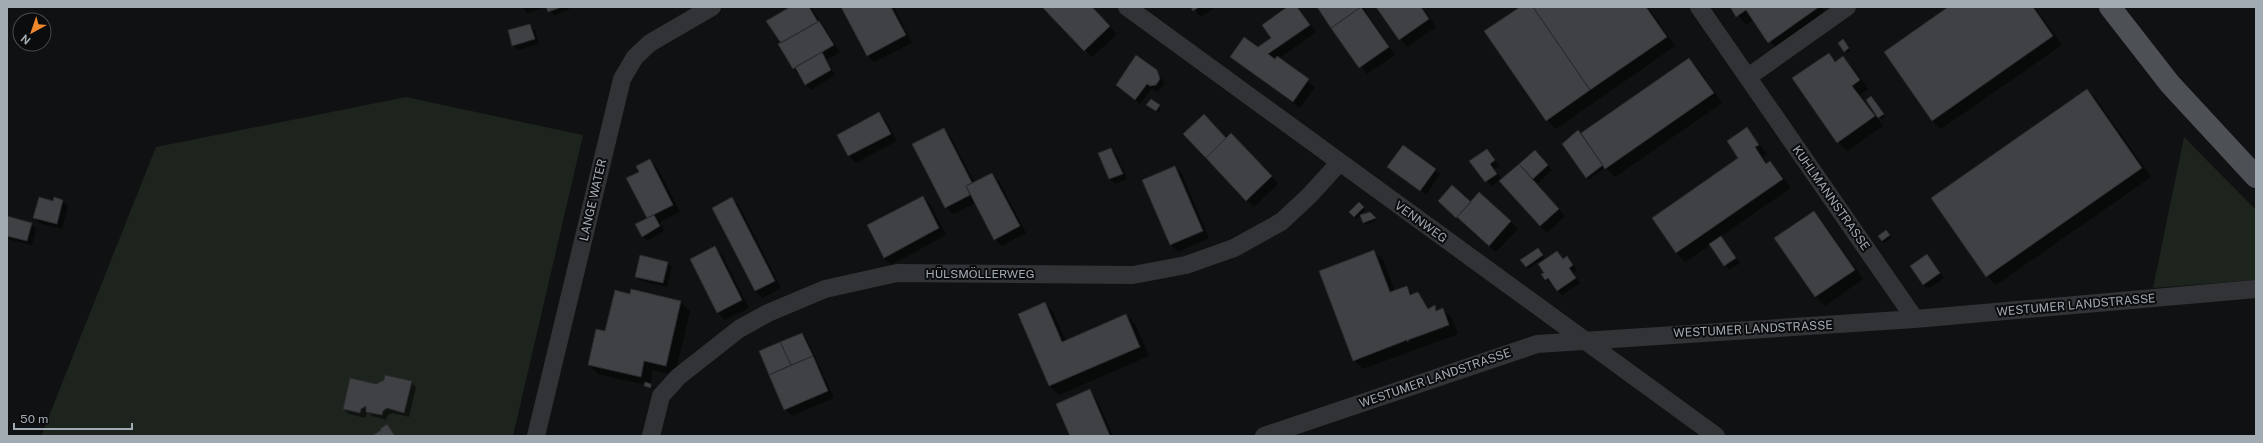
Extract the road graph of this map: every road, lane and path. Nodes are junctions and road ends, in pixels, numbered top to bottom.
1 (712, 7) edge
2 (1127, 7) edge
3 (1699, 7) edge
4 (1847, 7) edge
5 (2110, 7) edge
6 (1748, 77) junction
7 (1340, 162) junction
8 (2256, 177) edge
9 (2256, 289) edge
10 (1915, 319) junction
11 (1582, 340) junction
12 (536, 436) edge
13 (651, 436) edge
14 (1264, 436) edge
15 (1716, 436) edge

1 - 12 street, LANGE WATER
2 - 7 street, VENNWEG
3 - 6 street, KUHLMANNSTRASSE
4 - 6 street
5 - 8 main road
6 - 10 street, KUHLMANNSTRASSE
7 - 11 street, VENNWEG
7 - 13 street, HÜLSMÖLLERWEG
9 - 10 street, WESTUMER LANDSTRASSE
10 - 11 street, WESTUMER LANDSTRASSE
11 - 14 street, WESTUMER LANDSTRASSE
11 - 15 street, VENNWEG

